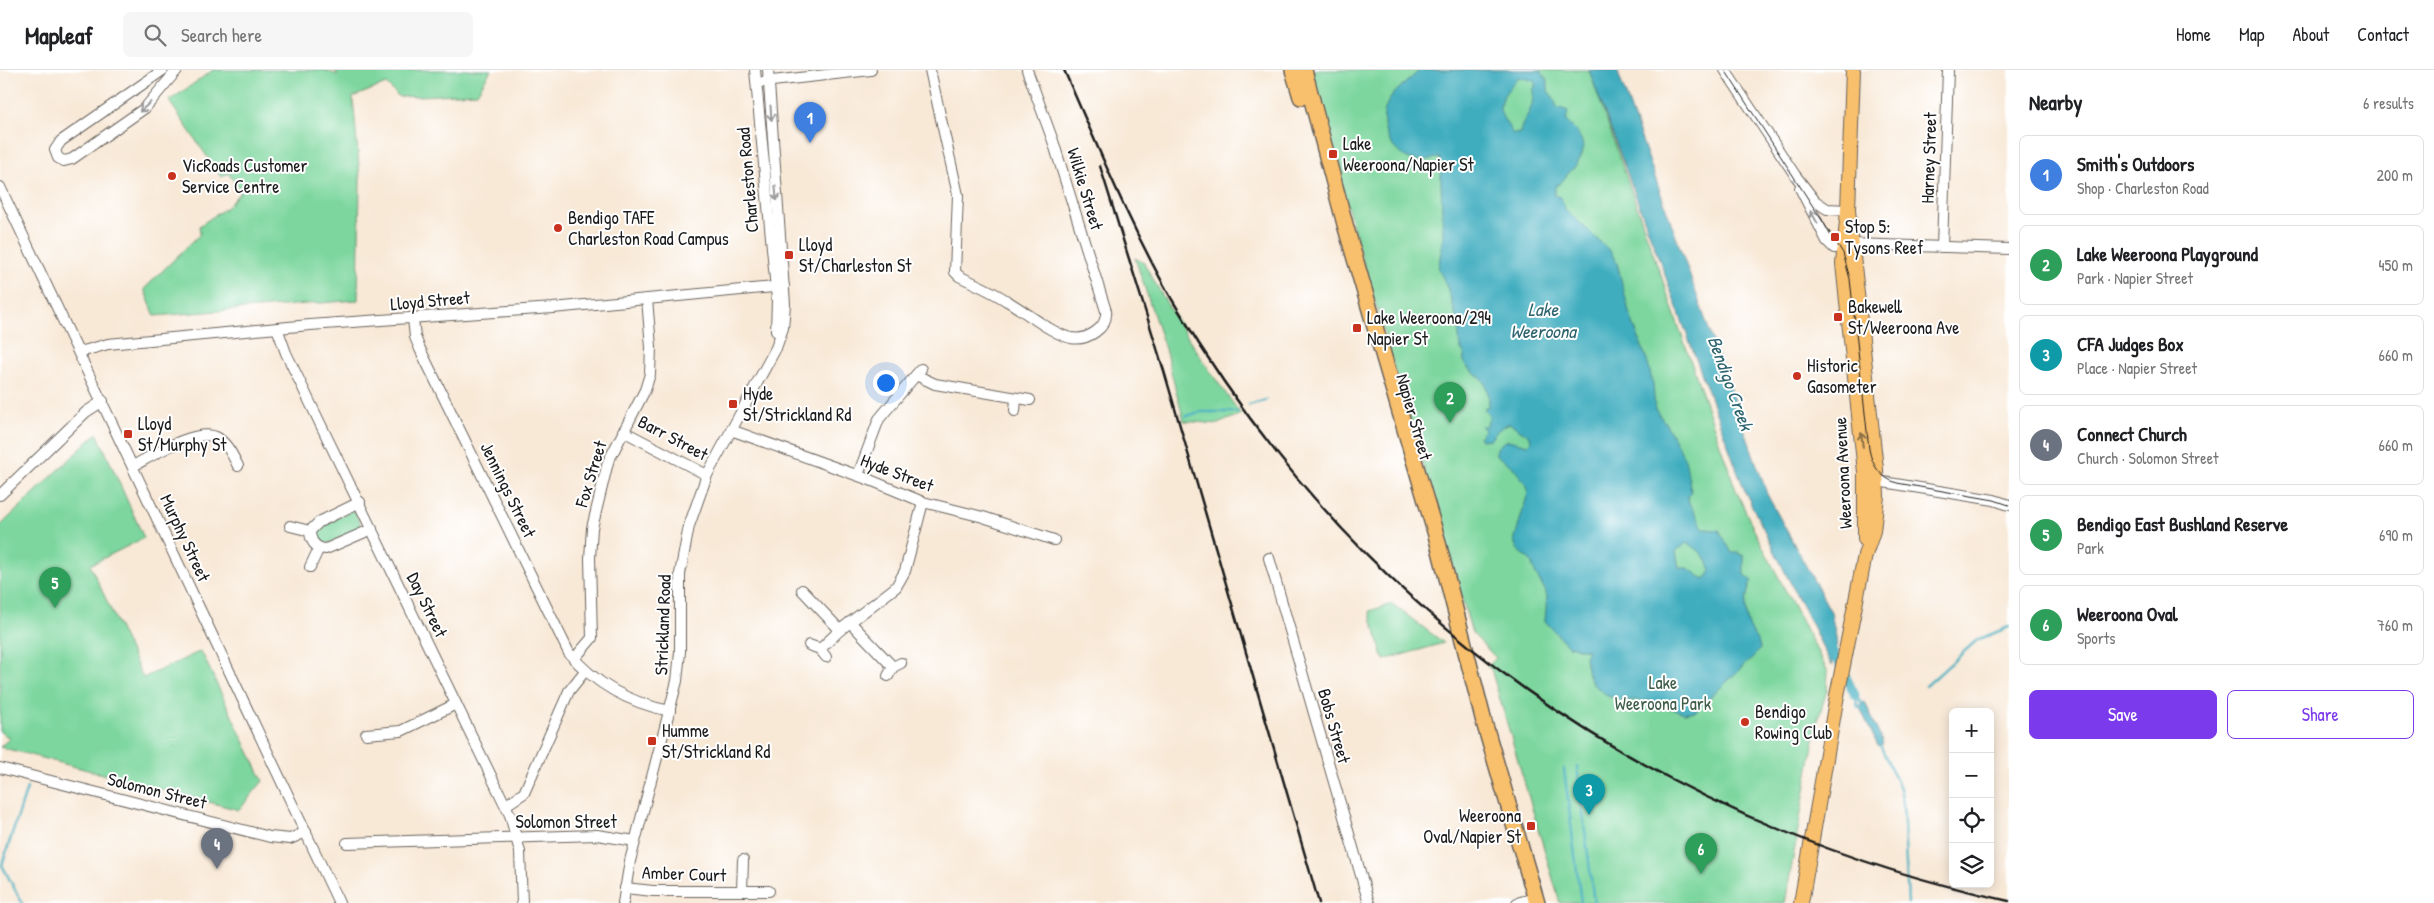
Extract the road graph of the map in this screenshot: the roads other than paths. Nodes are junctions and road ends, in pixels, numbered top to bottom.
1 (163, 70) edge
2 (177, 70) edge
3 (755, 70) edge
4 (768, 70) edge
5 (871, 70) edge
6 (930, 70) edge
7 (1027, 70) edge
8 (1293, 70) edge
9 (1304, 70) edge
10 (1725, 70) edge
11 (1852, 70) edge
12 (1948, 70) edge
13 (769, 81) junction
14 (756, 83) junction
15 (1794, 175) junction
16 (0, 187) edge
17 (1848, 210) junction
18 (1847, 246) junction
19 (1942, 247) junction
20 (2009, 248) edge
21 (1357, 276) junction
22 (780, 287) junction
23 (647, 299) junction
24 (413, 319) junction
25 (277, 328) junction
26 (80, 352) junction
27 (1016, 398) junction
28 (1030, 400) dead end
29 (103, 401) junction
30 (1016, 411) dead end
31 (731, 430) junction
32 (623, 431) junction
33 (133, 466) junction
34 (238, 466) dead end
35 (707, 475) junction
36 (858, 475) junction
37 (1871, 481) junction
38 (0, 496) edge
39 (360, 502) junction
40 (923, 502) junction
41 (2009, 504) edge
42 (290, 526) dead end
43 (372, 529) junction
44 (310, 531) junction
45 (1054, 540) dead end
46 (319, 548) junction
47 (1269, 558) dead end
48 (310, 567) dead end
49 (802, 590) dead end
50 (850, 622) junction
51 (840, 630) junction
52 (809, 645) dead end
53 (574, 659) junction
54 (894, 669) dead end
55 (585, 671) junction
56 (456, 704) junction
57 (670, 711) junction
58 (366, 734) dead end
59 (0, 768) edge
60 (1824, 769) junction
61 (506, 805) junction
62 (306, 832) junction
63 (517, 838) junction
64 (635, 841) junction
65 (347, 843) dead end
66 (743, 860) dead end
67 (625, 888) junction
68 (742, 891) junction
69 (768, 891) dead end
70 (1540, 900) edge
71 (339, 903) edge
72 (522, 903) edge
73 (623, 903) edge
74 (1368, 903) edge
75 (1517, 903) edge
76 (1801, 903) edge
77 (1806, 903) edge

2 -> 1 street
3 - 14 street, Charleston Road
4 - 13 street, Charleston Road
5 - 13 street
6 - 7 street, Wilkie Street
8 - 21 highway, Napier Street
9 - 21 highway, Napier Street
10 - 15 street
11 - 17 main road, Weeroona Avenue
12 - 19 street, Harney Street
13 - 14 street
13 -> 22 street, Charleston Road
14 - 22 street, Charleston Road
15 - 17 street
18 -> 15 street
16 - 26 street, Murphy Street
17 - 18 main road, Weeroona Avenue
18 - 19 street
18 - 37 main road, Weeroona Avenue
19 - 20 street
21 - 70 highway, Napier Street
22 - 23 street, Lloyd Street
22 - 31 street, Strickland Road
23 - 24 street, Lloyd Street
23 - 32 street, Fox Street
24 - 25 street, Lloyd Street
24 - 53 street, Jennings Street
25 - 26 street, Lloyd Street
25 - 39 street, Day Street
26 - 29 street, Murphy Street
27 - 28 street
27 - 30 street
27 - 36 street
29 - 33 street, Murphy Street
29 - 38 street
31 - 35 street, Strickland Road
31 - 36 street, Hyde Street
32 - 35 street, Barr Street
32 - 53 street, Fox Street
33 - 34 street
33 - 62 street, Murphy Street
35 - 57 street, Strickland Road
36 - 40 street, Hyde Street
37 - 41 street
37 - 60 main road, Weeroona Avenue
39 - 43 street, Day Street
39 - 44 street
40 - 45 street, Hyde Street
40 - 50 street
42 - 44 street
43 - 46 street
43 - 56 street, Day Street
44 - 46 street
46 - 48 street
47 - 74 street, Bobs Street
49 - 51 street
50 - 51 street
50 - 54 street
51 - 52 street
53 - 55 street, Jennings Street
55 - 57 street, Jennings Street
55 - 61 street
56 - 58 street
56 - 61 street, Day Street
57 - 64 street, Strickland Road
59 - 62 street, Solomon Street
60 - 76 main road, Weeroona Avenue
60 - 77 main road, Weeroona Avenue
61 - 63 street, Day Street
62 - 71 street, Murphy Street
63 - 64 street, Solomon Street
63 - 65 street, Solomon Street
63 - 72 street, Day Street
64 - 67 street, Strickland Road
66 - 68 street, Amber Court
67 - 68 street, Amber Court
67 - 73 street, Strickland Road
68 - 69 street, Amber Court
70 - 75 street

